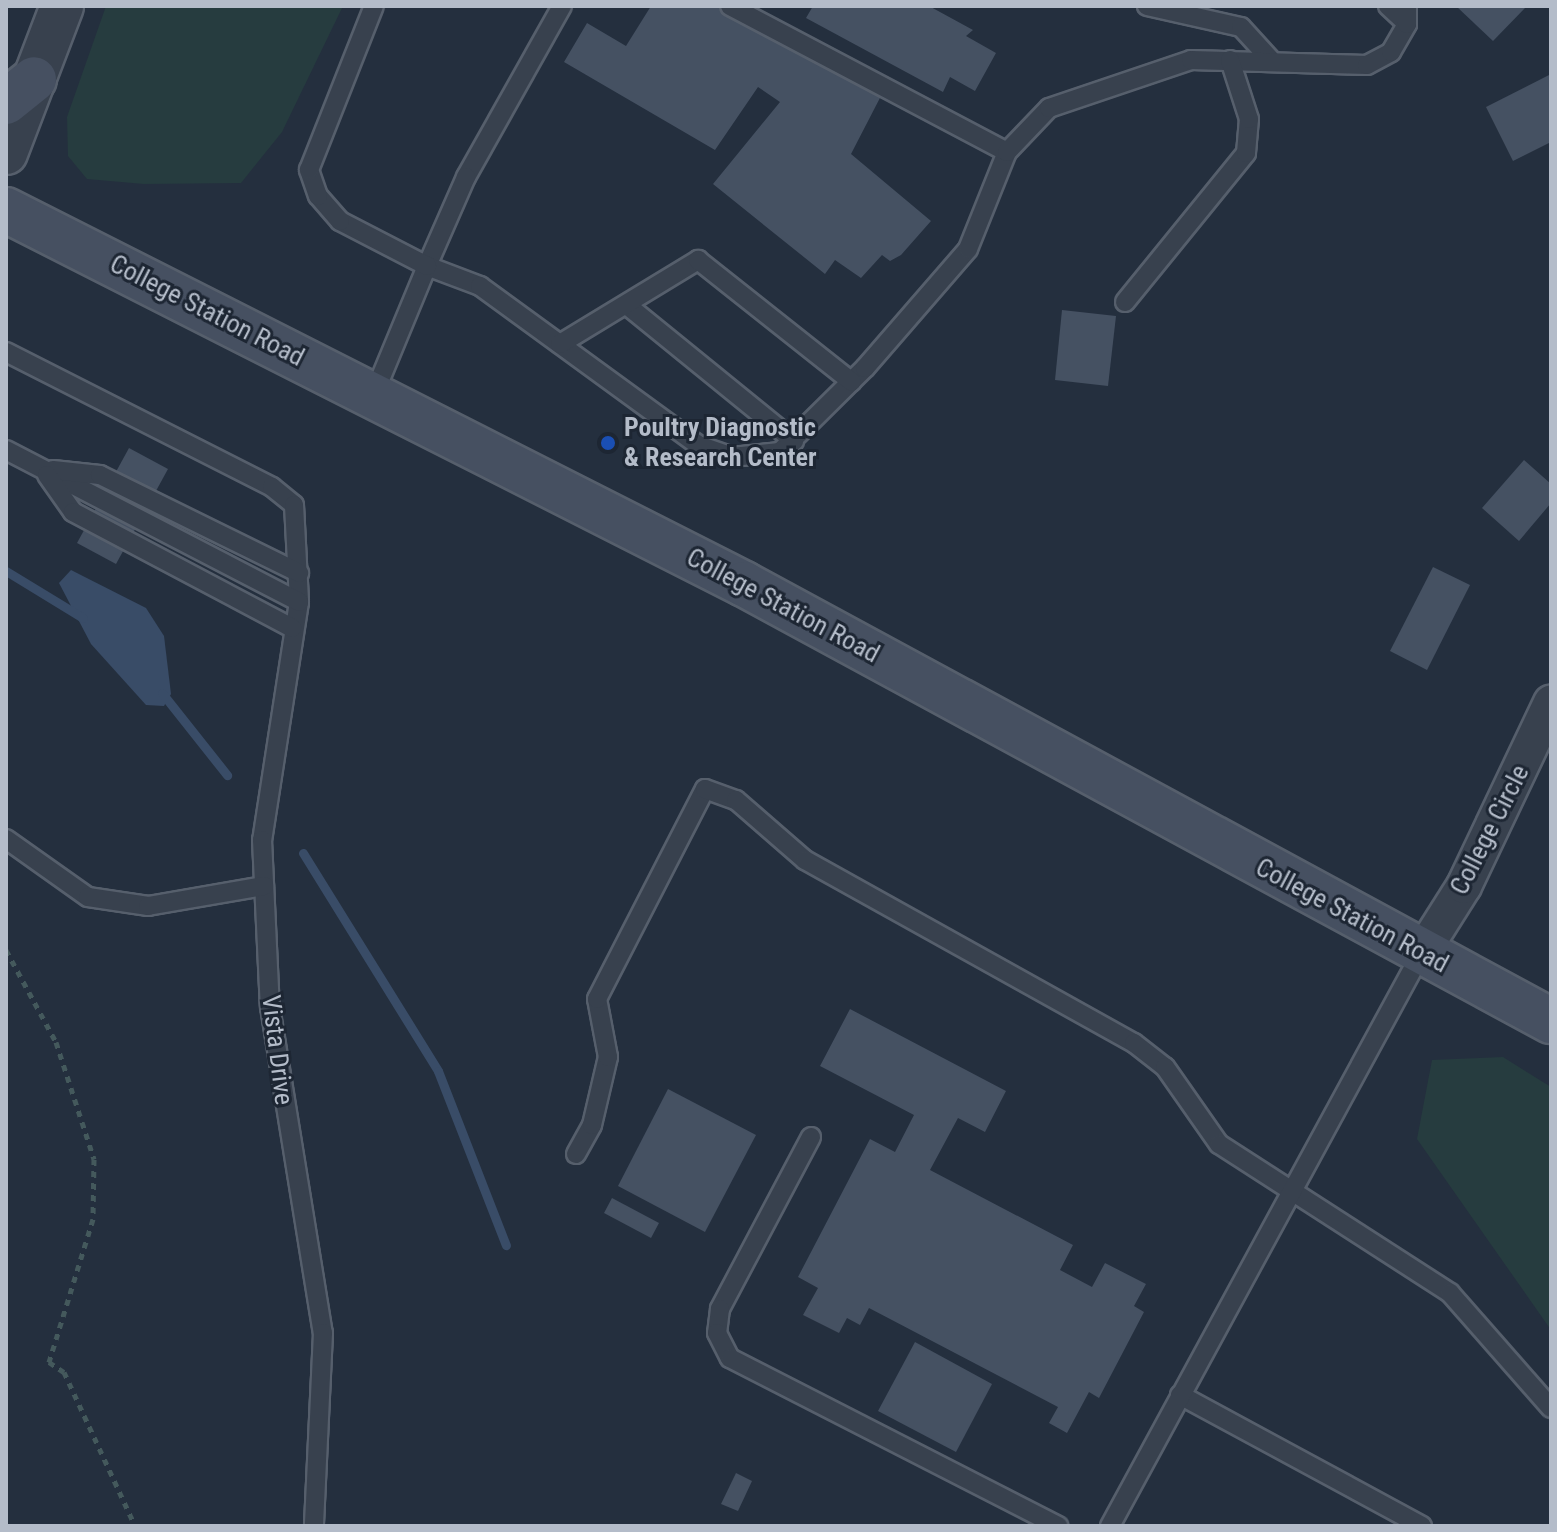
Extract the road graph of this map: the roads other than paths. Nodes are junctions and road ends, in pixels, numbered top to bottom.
1 (62, 6) edge
2 (374, 6) edge
3 (562, 6) edge
4 (730, 6) edge
5 (1147, 6) edge
6 (1388, 6) edge
7 (1407, 15) edge
8 (1230, 60) junction
9 (1271, 60) junction
10 (20, 91) edge
11 (1007, 152) junction
12 (6, 153) edge
13 (6, 210) edge
14 (427, 266) junction
15 (1125, 302) dead end
16 (628, 306) junction
17 (560, 344) junction
18 (6, 352) edge
19 (852, 382) junction
20 (374, 394) junction
21 (794, 441) junction
22 (6, 450) edge
23 (44, 469) junction
24 (299, 573) junction
25 (299, 602) junction
26 (292, 628) junction
27 (1551, 703) edge
28 (6, 839) edge
29 (264, 886) junction
30 (1421, 954) junction
31 (1551, 1021) edge
32 (811, 1137) dead end
33 (576, 1154) dead end
34 (1293, 1187) junction
35 (1180, 1395) junction
36 (1551, 1408) edge
37 (314, 1526) edge
38 (1059, 1526) edge
39 (1110, 1526) edge
40 (1422, 1526) edge

1 - 10 street
2 - 14 lane
3 - 14 lane
4 - 11 lane
5 - 9 lane
6 - 7 lane
7 - 9 lane
8 - 9 lane
8 - 11 lane
8 - 15 lane
10 - 12 street
11 - 19 lane
13 - 20 main road, College Station Road
14 - 17 lane
14 - 20 lane
16 - 17 lane
16 - 19 lane
16 - 21 lane
17 - 21 lane
18 - 24 lane, Vista Drive
19 - 21 lane
20 - 30 main road, College Station Road
22 - 23 lane
23 - 24 lane
23 - 25 lane
23 - 26 lane
24 - 25 lane, Vista Drive
25 - 26 lane, Vista Drive
26 - 29 lane, Vista Drive
27 - 30 street, College Circle
28 - 29 lane
29 - 37 lane, Vista Drive
30 - 31 main road, College Station Road
30 - 34 lane
32 - 38 lane
33 - 34 lane
34 - 35 lane
34 - 36 lane
35 - 39 lane
35 - 40 lane

